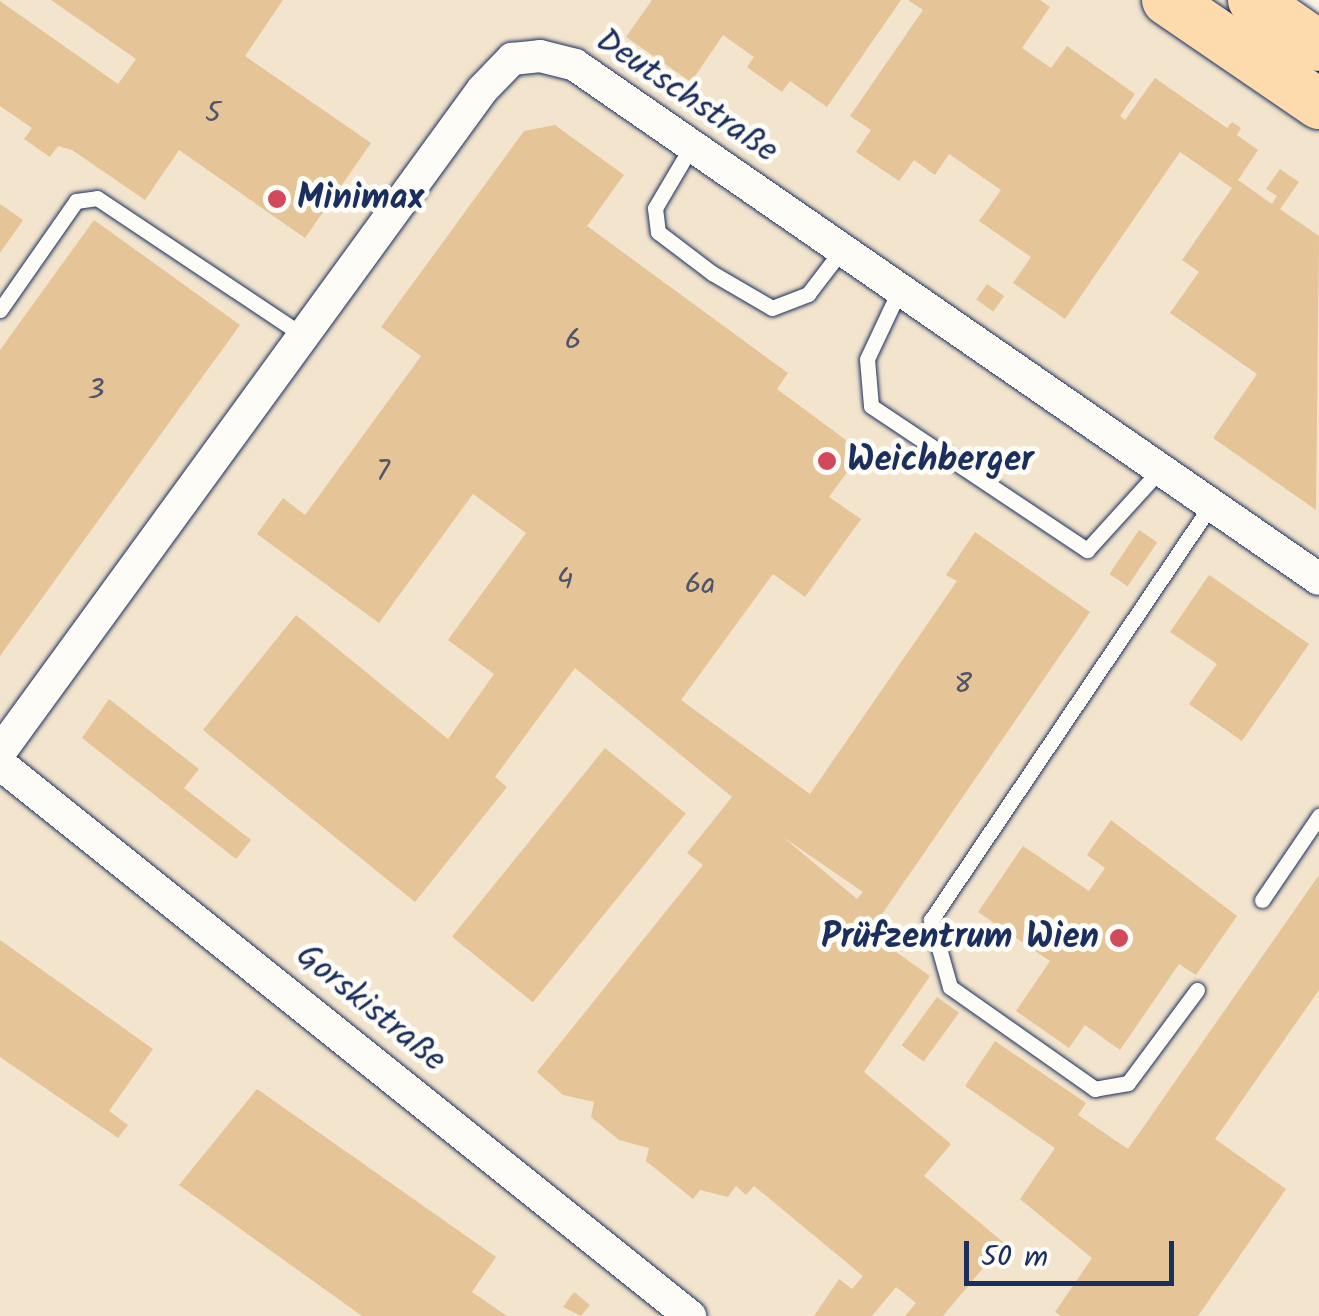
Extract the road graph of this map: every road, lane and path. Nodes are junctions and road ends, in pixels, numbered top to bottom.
1 (1167, 0) edge
2 (1253, 0) edge
3 (1319, 46) edge
4 (1319, 104) edge
5 (691, 146) junction
6 (842, 251) junction
7 (899, 291) junction
8 (0, 310) edge
9 (304, 336) junction
10 (1158, 472) junction
11 (1210, 507) junction
12 (1319, 579) edge
13 (0, 752) edge
14 (0, 764) edge
15 (1319, 816) edge
16 (1262, 900) dead end
17 (1197, 990) dead end
18 (690, 1316) edge

1 - 4 main road
2 - 3 main road
5 - 6 street, Deutschstraße
5 - 6 lane
5 - 9 street, Deutschstraße
6 - 7 street, Deutschstraße
7 - 10 street, Deutschstraße
7 - 10 lane
8 - 9 lane
9 - 13 street, Deutschstraße
10 - 11 street, Deutschstraße
11 - 12 street, Deutschstraße
11 - 17 lane
14 - 18 street, Gorskistraße
15 - 16 lane

